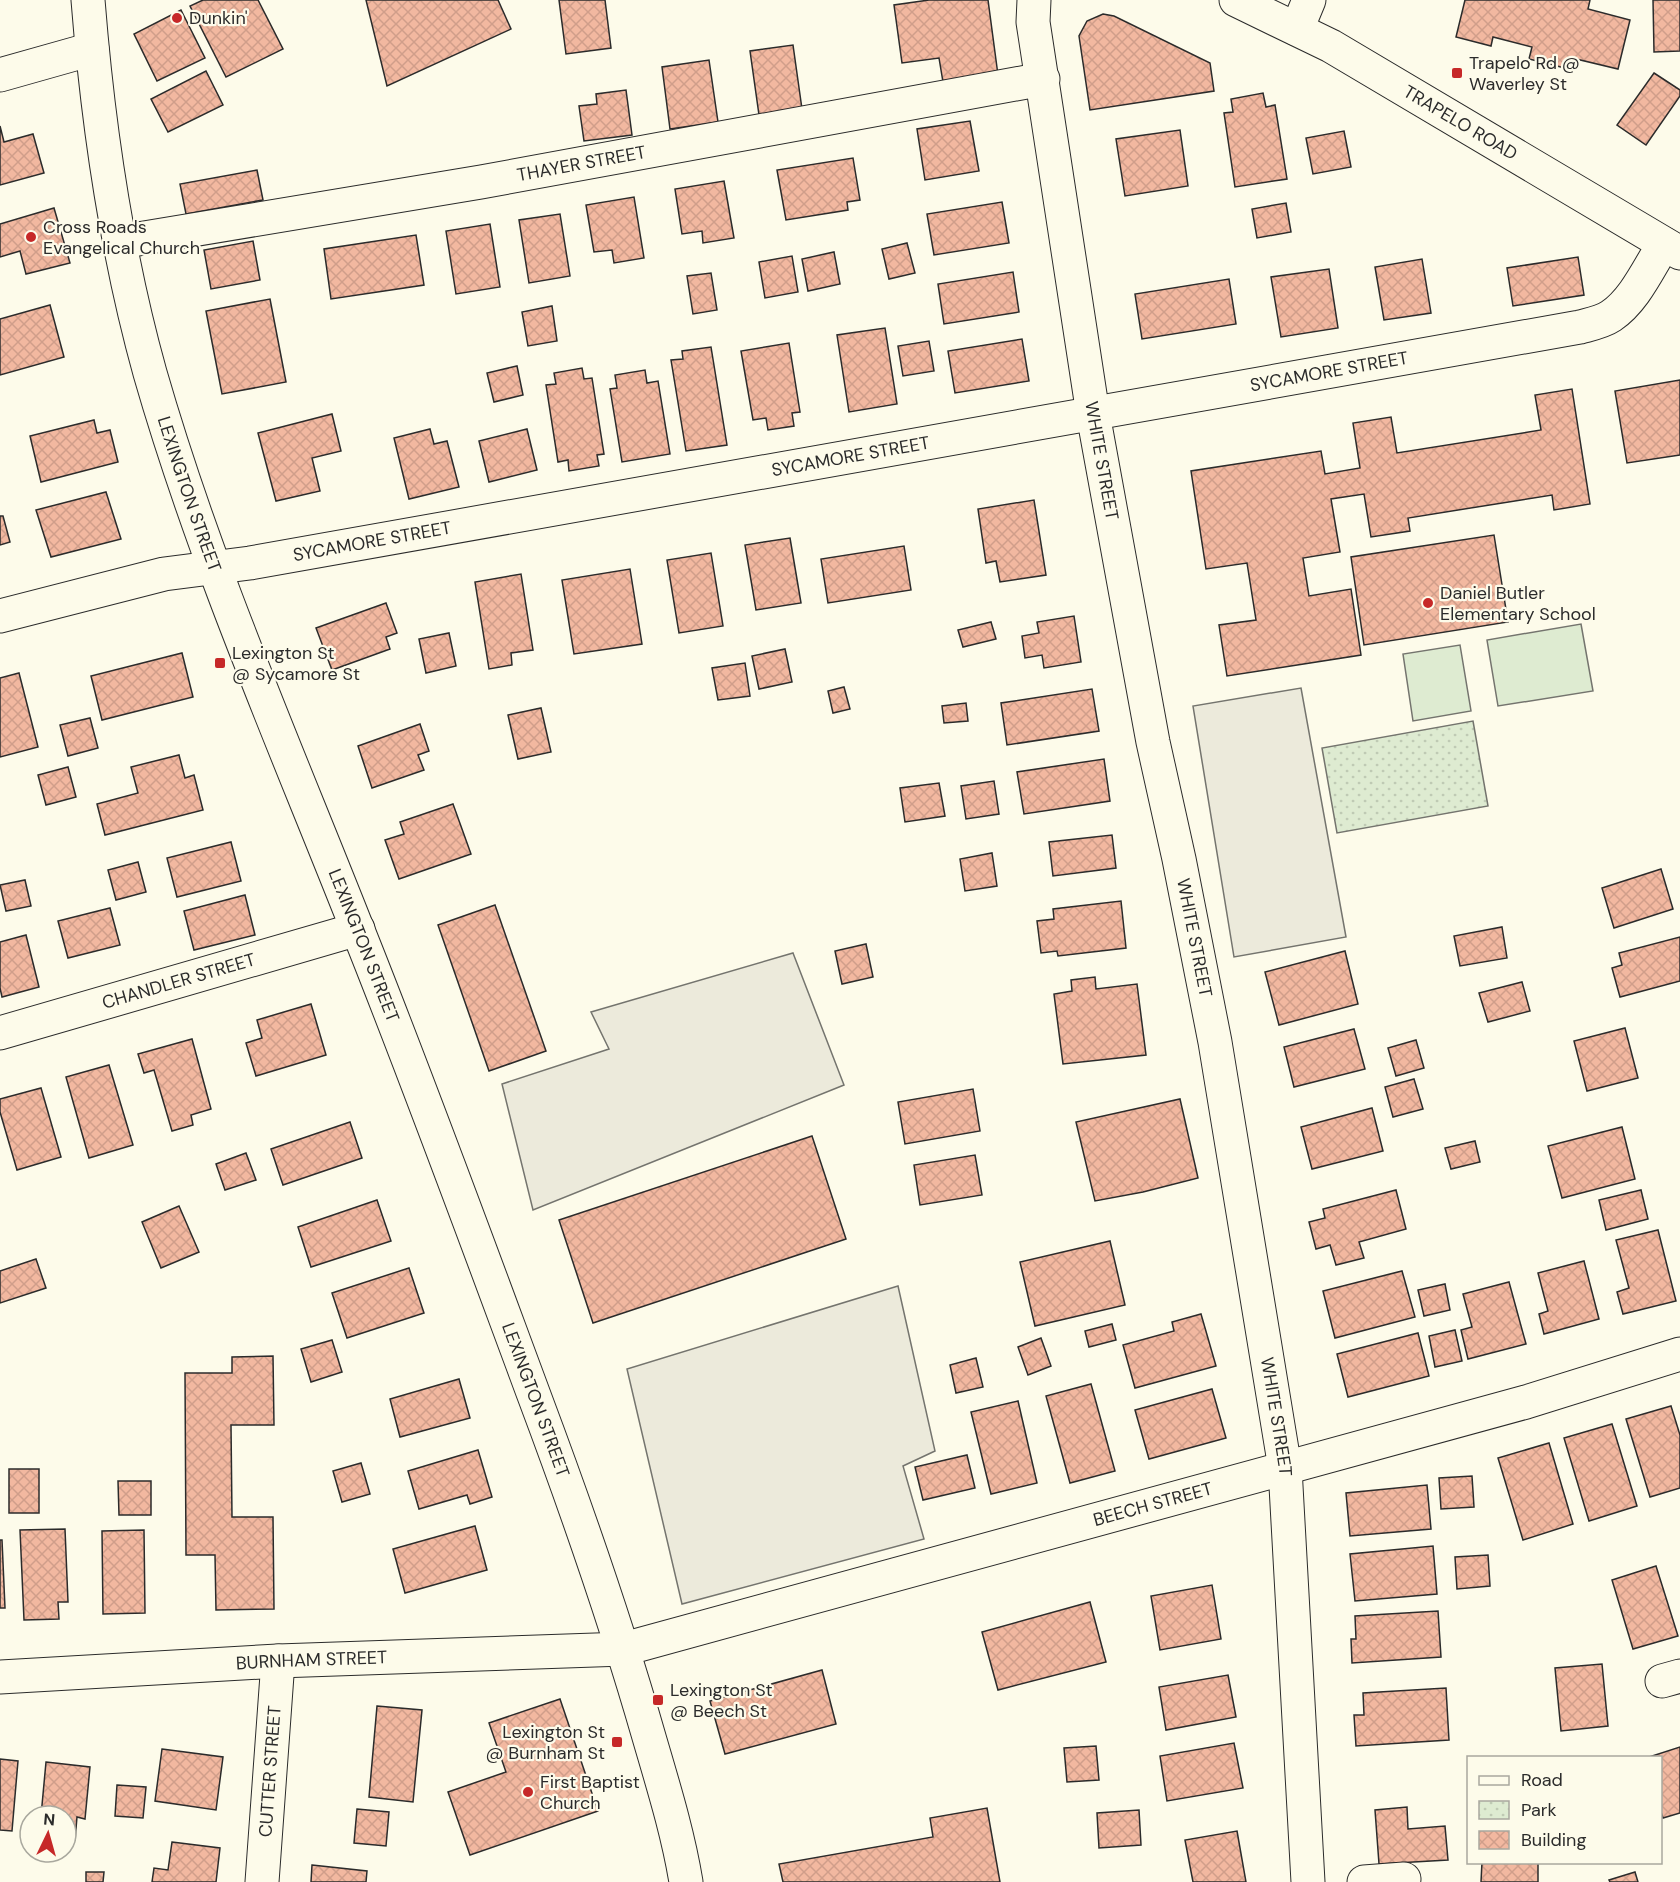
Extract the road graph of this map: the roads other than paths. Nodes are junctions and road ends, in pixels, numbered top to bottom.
1 (88, 0) edge
2 (1034, 0) edge
3 (1236, 0) edge
4 (1303, 15) edge
5 (92, 49) junction
6 (0, 75) edge
7 (1043, 79) junction
8 (120, 242) junction
9 (1672, 248) edge
10 (1093, 414) junction
11 (213, 567) junction
12 (0, 616) edge
13 (358, 929) junction
14 (0, 1033) edge
15 (1680, 1354) edge
16 (1285, 1467) junction
17 (624, 1649) junction
18 (278, 1661) junction
19 (0, 1677) edge
20 (1404, 1879) dead end
21 (262, 1882) edge
22 (686, 1882) edge
23 (1308, 1882) edge
24 (1364, 1882) edge

1 - 5 street, LEXINGTON STREET
2 - 7 street, WHITE STREET
3 - 4 street, TRAPELO ROAD
4 - 9 street, TRAPELO ROAD
5 - 6 street
5 - 8 street, LEXINGTON STREET
7 - 8 street, THAYER STREET
7 - 10 street, WHITE STREET
8 - 11 street, LEXINGTON STREET
9 - 10 street, SYCAMORE STREET
10 - 11 street, SYCAMORE STREET
10 - 16 street, WHITE STREET
11 - 12 street, SYCAMORE STREET
11 - 13 street, LEXINGTON STREET
13 - 14 street, CHANDLER STREET
13 - 17 street, LEXINGTON STREET
15 - 16 street, BEECH STREET
16 - 17 street, BEECH STREET
16 - 23 street, WHITE STREET
17 - 18 street, BURNHAM STREET
17 - 22 street, LEXINGTON STREET
18 - 19 street, BURNHAM STREET
18 - 21 street, CUTTER STREET
20 - 24 street

